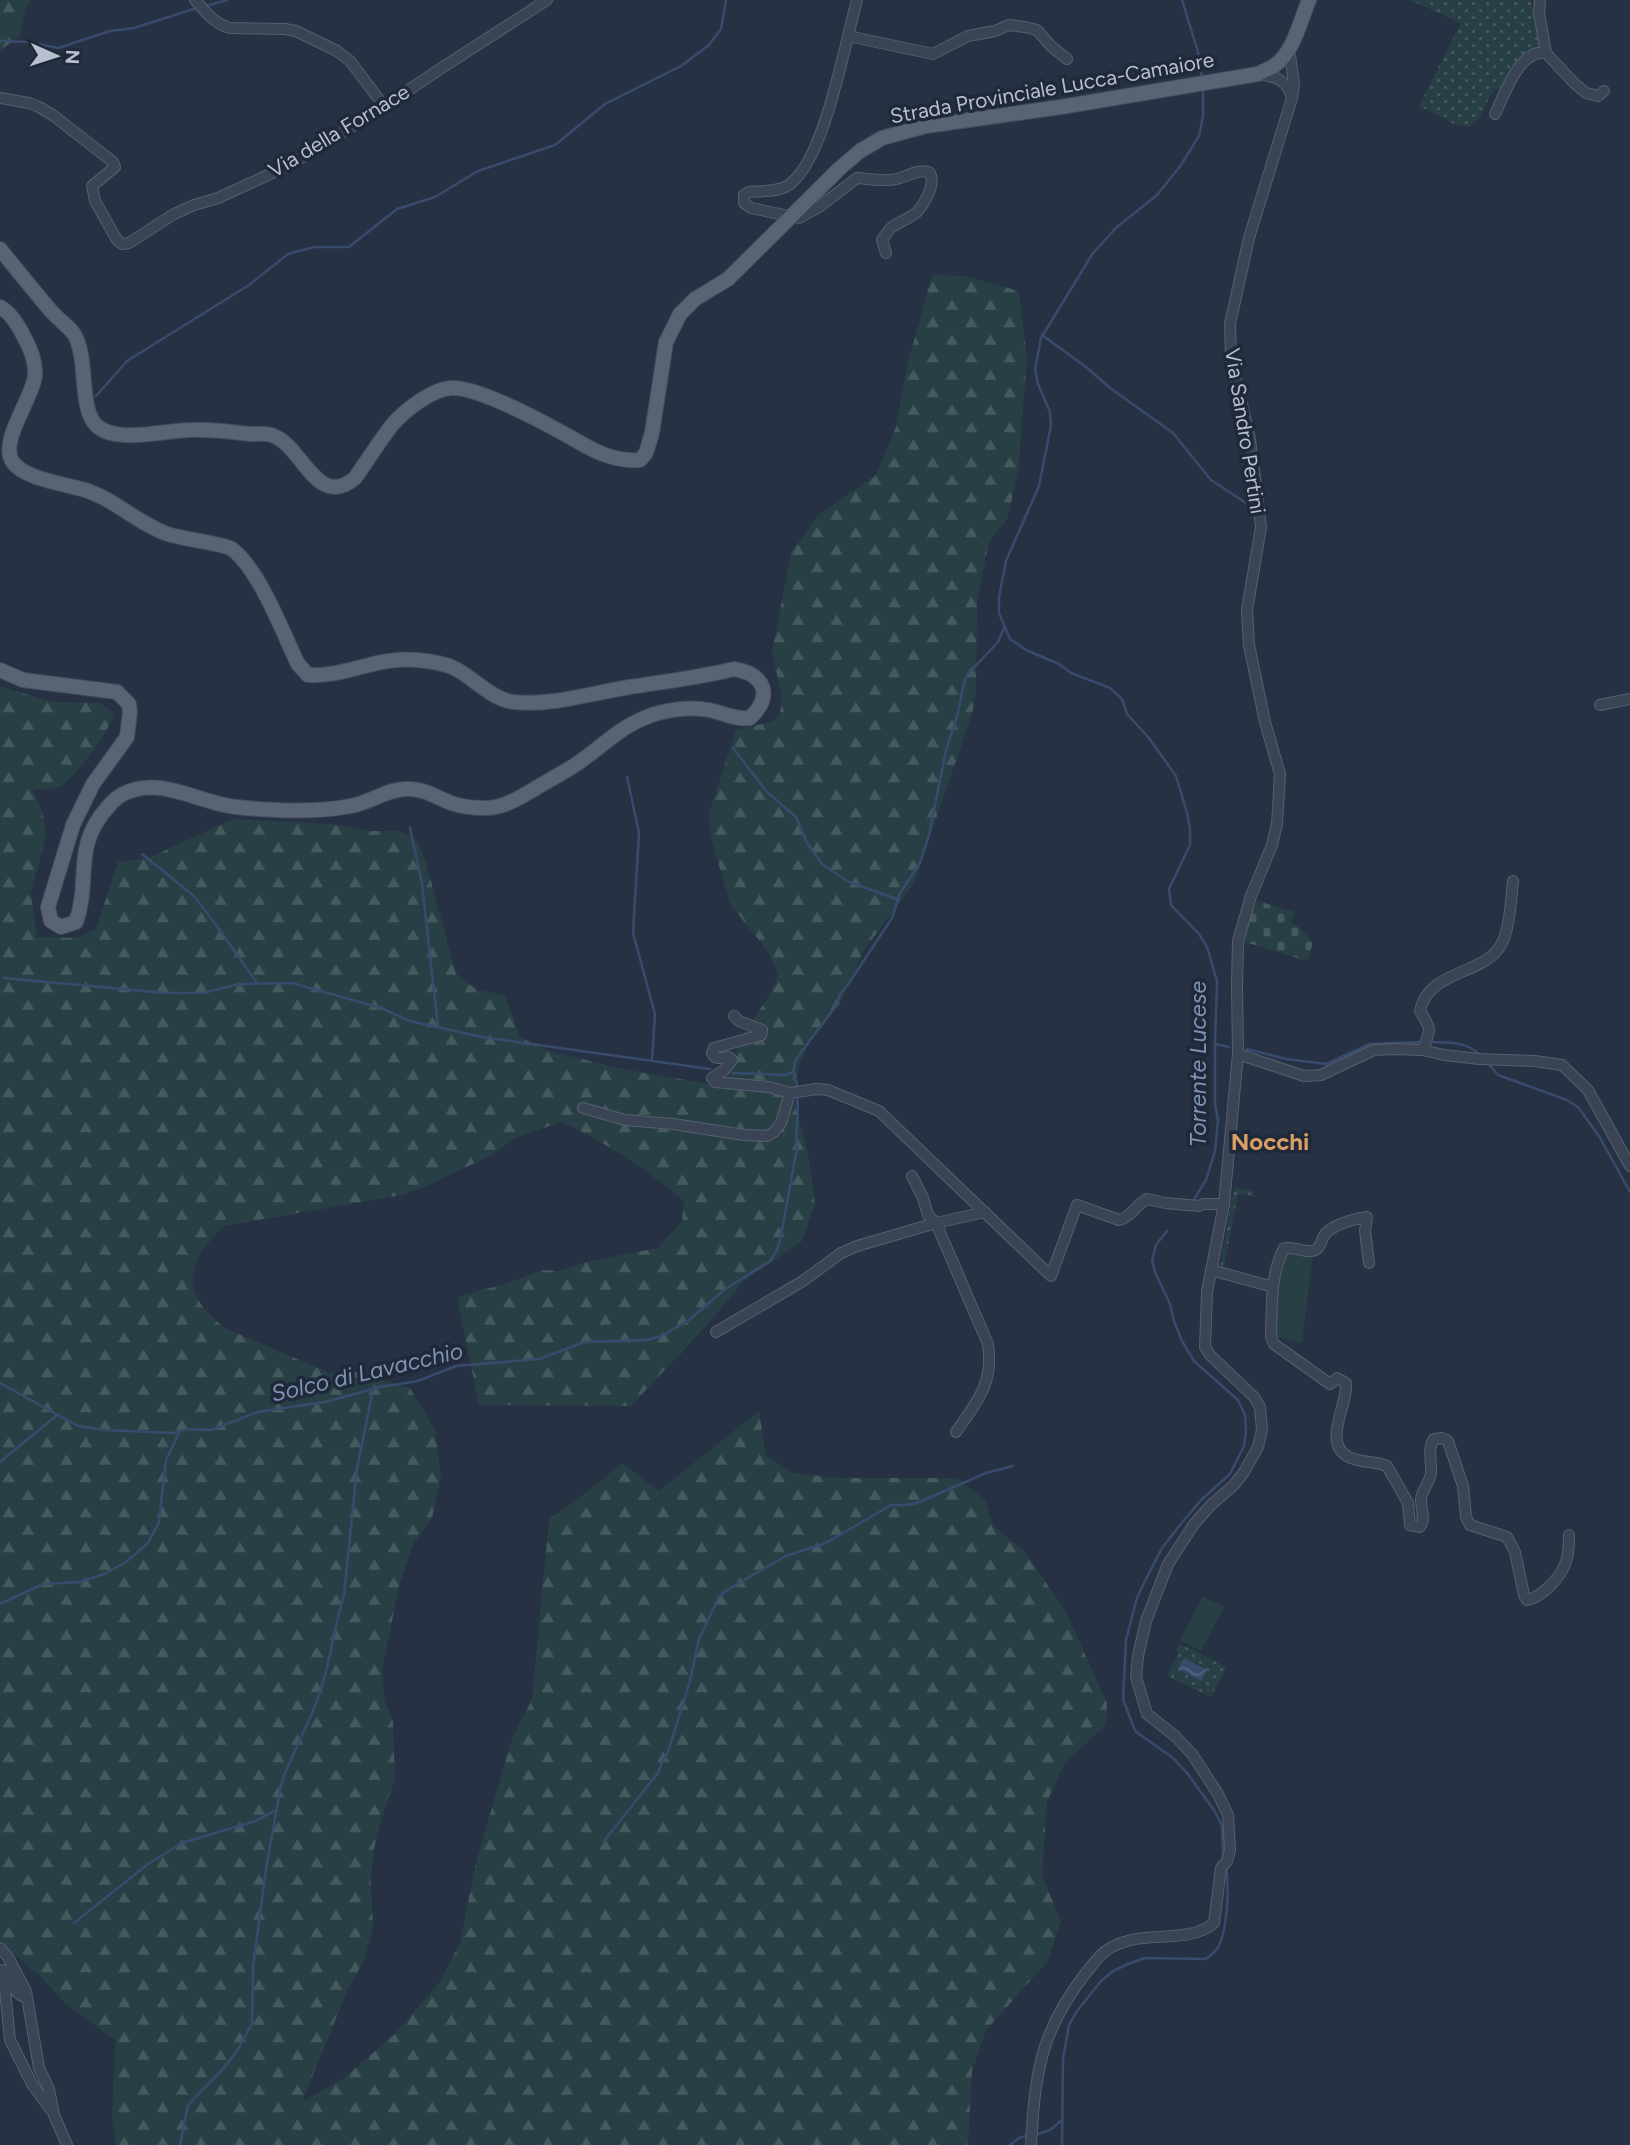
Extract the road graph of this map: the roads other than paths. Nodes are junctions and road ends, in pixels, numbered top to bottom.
1 (547, 0) edge
2 (857, 0) edge
3 (1309, 0) edge
4 (1539, 0) edge
5 (199, 5) edge
6 (848, 36) junction
7 (1289, 48) junction
8 (1546, 53) junction
9 (1067, 59) dead end
10 (1258, 74) junction
11 (1604, 91) dead end
12 (0, 98) edge
13 (1292, 98) junction
14 (384, 106) junction
15 (1495, 114) dead end
16 (790, 216) junction
17 (0, 249) edge
18 (886, 253) dead end
19 (0, 307) edge
20 (0, 670) edge
21 (1630, 699) edge
22 (1600, 705) dead end
23 (1513, 881) dead end
24 (734, 1016) dead end
25 (1423, 1050) junction
26 (1238, 1054) junction
27 (790, 1093) junction
28 (583, 1108) dead end
29 (1630, 1166) edge
30 (912, 1176) dead end
31 (1224, 1204) junction
32 (985, 1212) junction
33 (936, 1223) junction
34 (1369, 1263) dead end
35 (1211, 1270) junction
36 (1273, 1287) junction
37 (716, 1332) dead end
38 (956, 1433) dead end
39 (1569, 1535) dead end
40 (0, 1948) edge
41 (25, 1994) junction
42 (54, 2115) junction
43 (1032, 2138) edge
44 (67, 2145) edge

1 - 14 street, Via della Fornace
2 - 6 street
3 - 7 main road, Strada Provinciale Lucca-Camaiore
4 - 8 street
5 - 14 street
6 - 9 street
6 - 16 street
7 - 10 main road, Strada Provinciale Lucca-Camaiore
7 - 13 street, Via Sandro Pertini
8 - 11 street
8 - 15 street
10 - 13 street
10 - 16 main road, Strada Provinciale Lucca-Camaiore
12 - 14 street, Via della Fornace
13 - 26 street, Via Sandro Pertini
16 - 17 main road, Strada Provinciale Lucca-Camaiore
16 - 18 street
19 - 20 main road
21 - 22 street
23 - 25 street
24 - 27 street
25 - 26 street
25 - 29 street
26 - 31 street, Via Sandro Pertini
27 - 28 street
27 - 32 street
30 - 33 street
31 - 32 street
31 - 35 street, Via Sandro Pertini
32 - 33 street
33 - 37 street
33 - 38 street
34 - 36 street
35 - 36 street
35 - 43 street, Via Sandro Pertini
36 - 39 street
40 - 41 street
41 - 42 street
41 - 42 street
42 - 44 street

